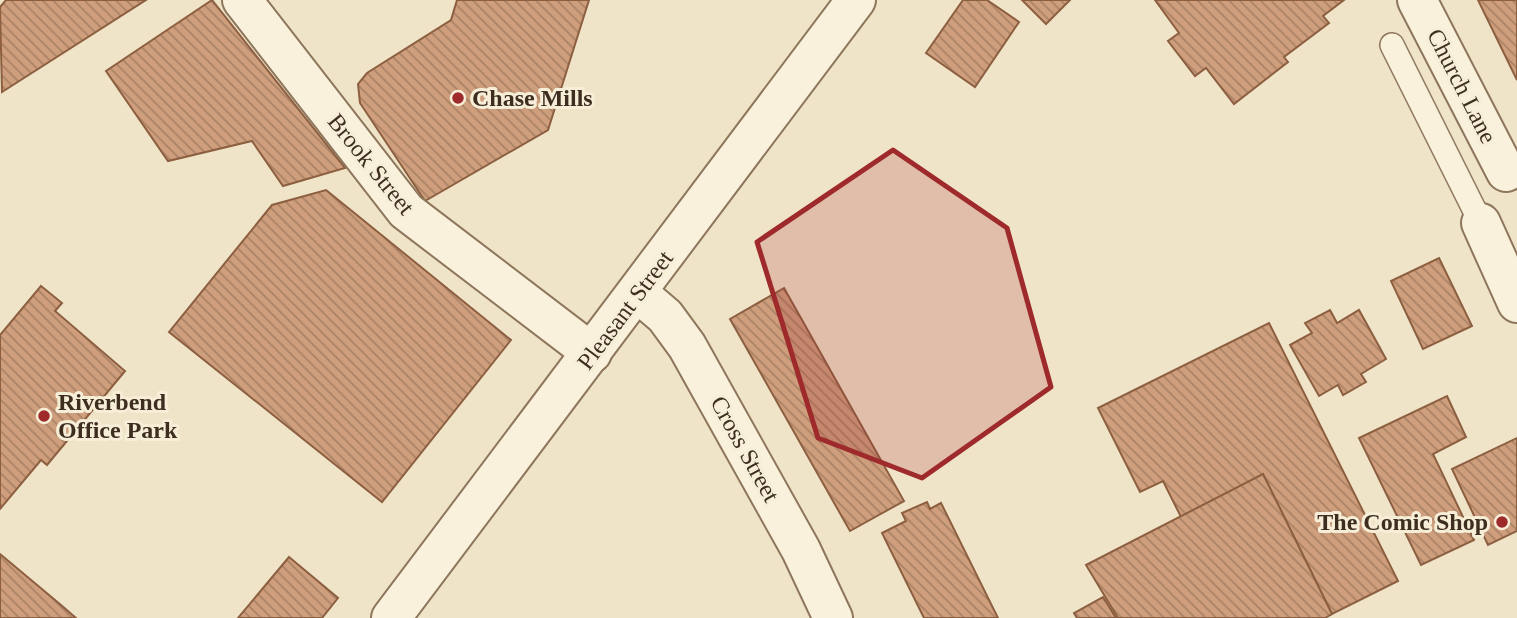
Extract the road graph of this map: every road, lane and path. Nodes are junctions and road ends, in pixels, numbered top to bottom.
1 (242, 0) edge
2 (856, 0) edge
3 (1417, 0) edge
4 (1392, 45) dead end
5 (1506, 172) dead end
6 (1480, 223) joint
7 (638, 293) junction
8 (1517, 303) edge
9 (592, 353) junction
10 (391, 618) edge
11 (833, 618) edge

1 - 9 street, Brook Street
2 - 7 street, Pleasant Street
3 - 5 street, Church Lane
4 - 6 lane
6 - 8 street
7 - 9 street, Pleasant Street
7 - 11 street, Cross Street
9 - 10 street, Pleasant Street

